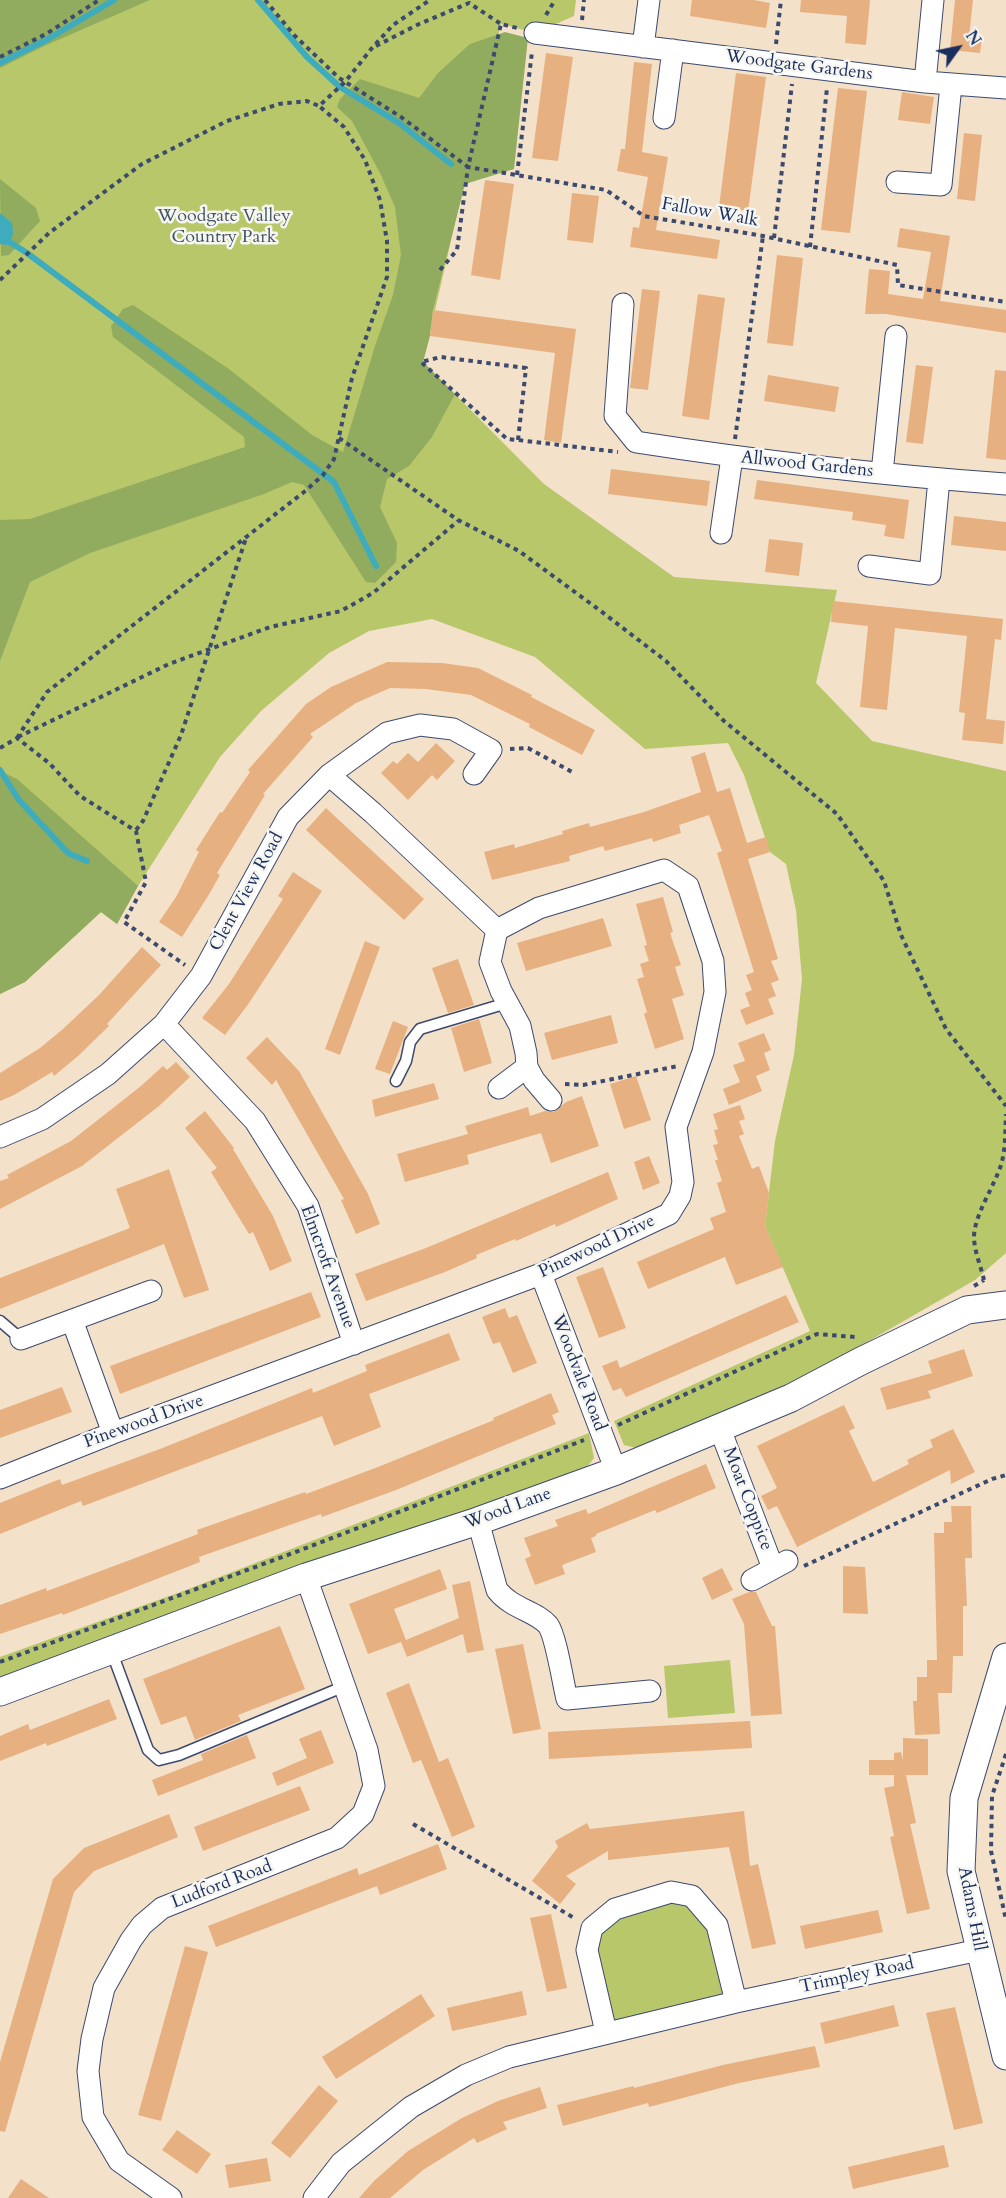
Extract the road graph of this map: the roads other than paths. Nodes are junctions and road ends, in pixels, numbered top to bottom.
1 (649, 0) edge
2 (933, 0) edge
3 (535, 33) road end
4 (643, 47) junction
5 (673, 50) junction
6 (925, 82) junction
7 (951, 84) junction
8 (1006, 88) edge
9 (664, 118) dead end
10 (897, 182) dead end
11 (624, 304) dead end
12 (896, 336) dead end
13 (732, 457) junction
14 (882, 473) junction
15 (939, 479) junction
16 (1006, 484) edge
17 (721, 533) dead end
18 (869, 566) dead end
19 (474, 774) dead end
20 (329, 775) junction
21 (497, 930) junction
22 (507, 1003) junction
23 (164, 1024) junction
24 (527, 1067) junction
25 (396, 1081) dead end
26 (499, 1088) dead end
27 (551, 1100) dead end
28 (0, 1137) edge
29 (541, 1274) junction
30 (151, 1291) dead end
31 (1006, 1305) edge
32 (72, 1320) junction
33 (0, 1321) edge
34 (21, 1339) joint
35 (354, 1344) junction
36 (720, 1429) junction
37 (113, 1433) junction
38 (616, 1471) junction
39 (0, 1478) edge
40 (478, 1521) junction
41 (306, 1577) junction
42 (752, 1580) dead end
43 (111, 1650) junction
44 (1006, 1657) edge
45 (345, 1686) junction
46 (650, 1691) dead end
47 (0, 1692) edge
48 (979, 1950) junction
49 (736, 2002) junction
50 (606, 2032) junction
51 (1006, 2056) edge
52 (171, 2198) edge
53 (314, 2198) edge

1 - 4 street
2 - 6 street
3 - 4 street, Woodgate Gardens
4 - 5 street, Woodgate Gardens
5 - 6 street, Woodgate Gardens
5 - 9 street
6 - 7 street, Woodgate Gardens
7 - 8 street, Woodgate Gardens
7 - 10 street
11 - 13 street, Allwood Gardens
12 - 14 street, Allwood Gardens
13 - 14 street, Allwood Gardens
13 - 17 street, Allwood Gardens
14 - 15 street, Allwood Gardens
15 - 16 street, Allwood Gardens
15 - 18 street
19 - 20 street, Clent View Road
20 - 21 street
20 - 23 street, Clent View Road
21 - 22 street
21 - 29 street, Pinewood Drive
22 - 24 street
22 - 25 lane
23 - 28 street, Clent View Road
23 - 35 street, Elmcroft Avenue
24 - 26 street
24 - 27 street
29 - 35 street, Pinewood Drive
29 - 38 street, Woodvale Road
30 - 32 street
31 - 36 street, Wood Lane
32 - 34 street
32 - 37 street
33 - 34 lane
35 - 37 street, Pinewood Drive
36 - 38 street, Wood Lane
36 - 42 street, Moat Coppice
37 - 39 street, Pinewood Drive
38 - 40 street, Wood Lane
40 - 41 street, Wood Lane
40 - 46 street
41 - 43 street, Wood Lane
41 - 45 street, Ludford Road
43 - 45 lane
43 - 47 street, Wood Lane
44 - 48 street, Adams Hill
45 - 52 street, Ludford Road
48 - 49 street, Trimpley Road
48 - 51 street, Adams Hill
49 - 50 street, Trimpley Road
49 - 50 street
50 - 53 street, Trimpley Road

